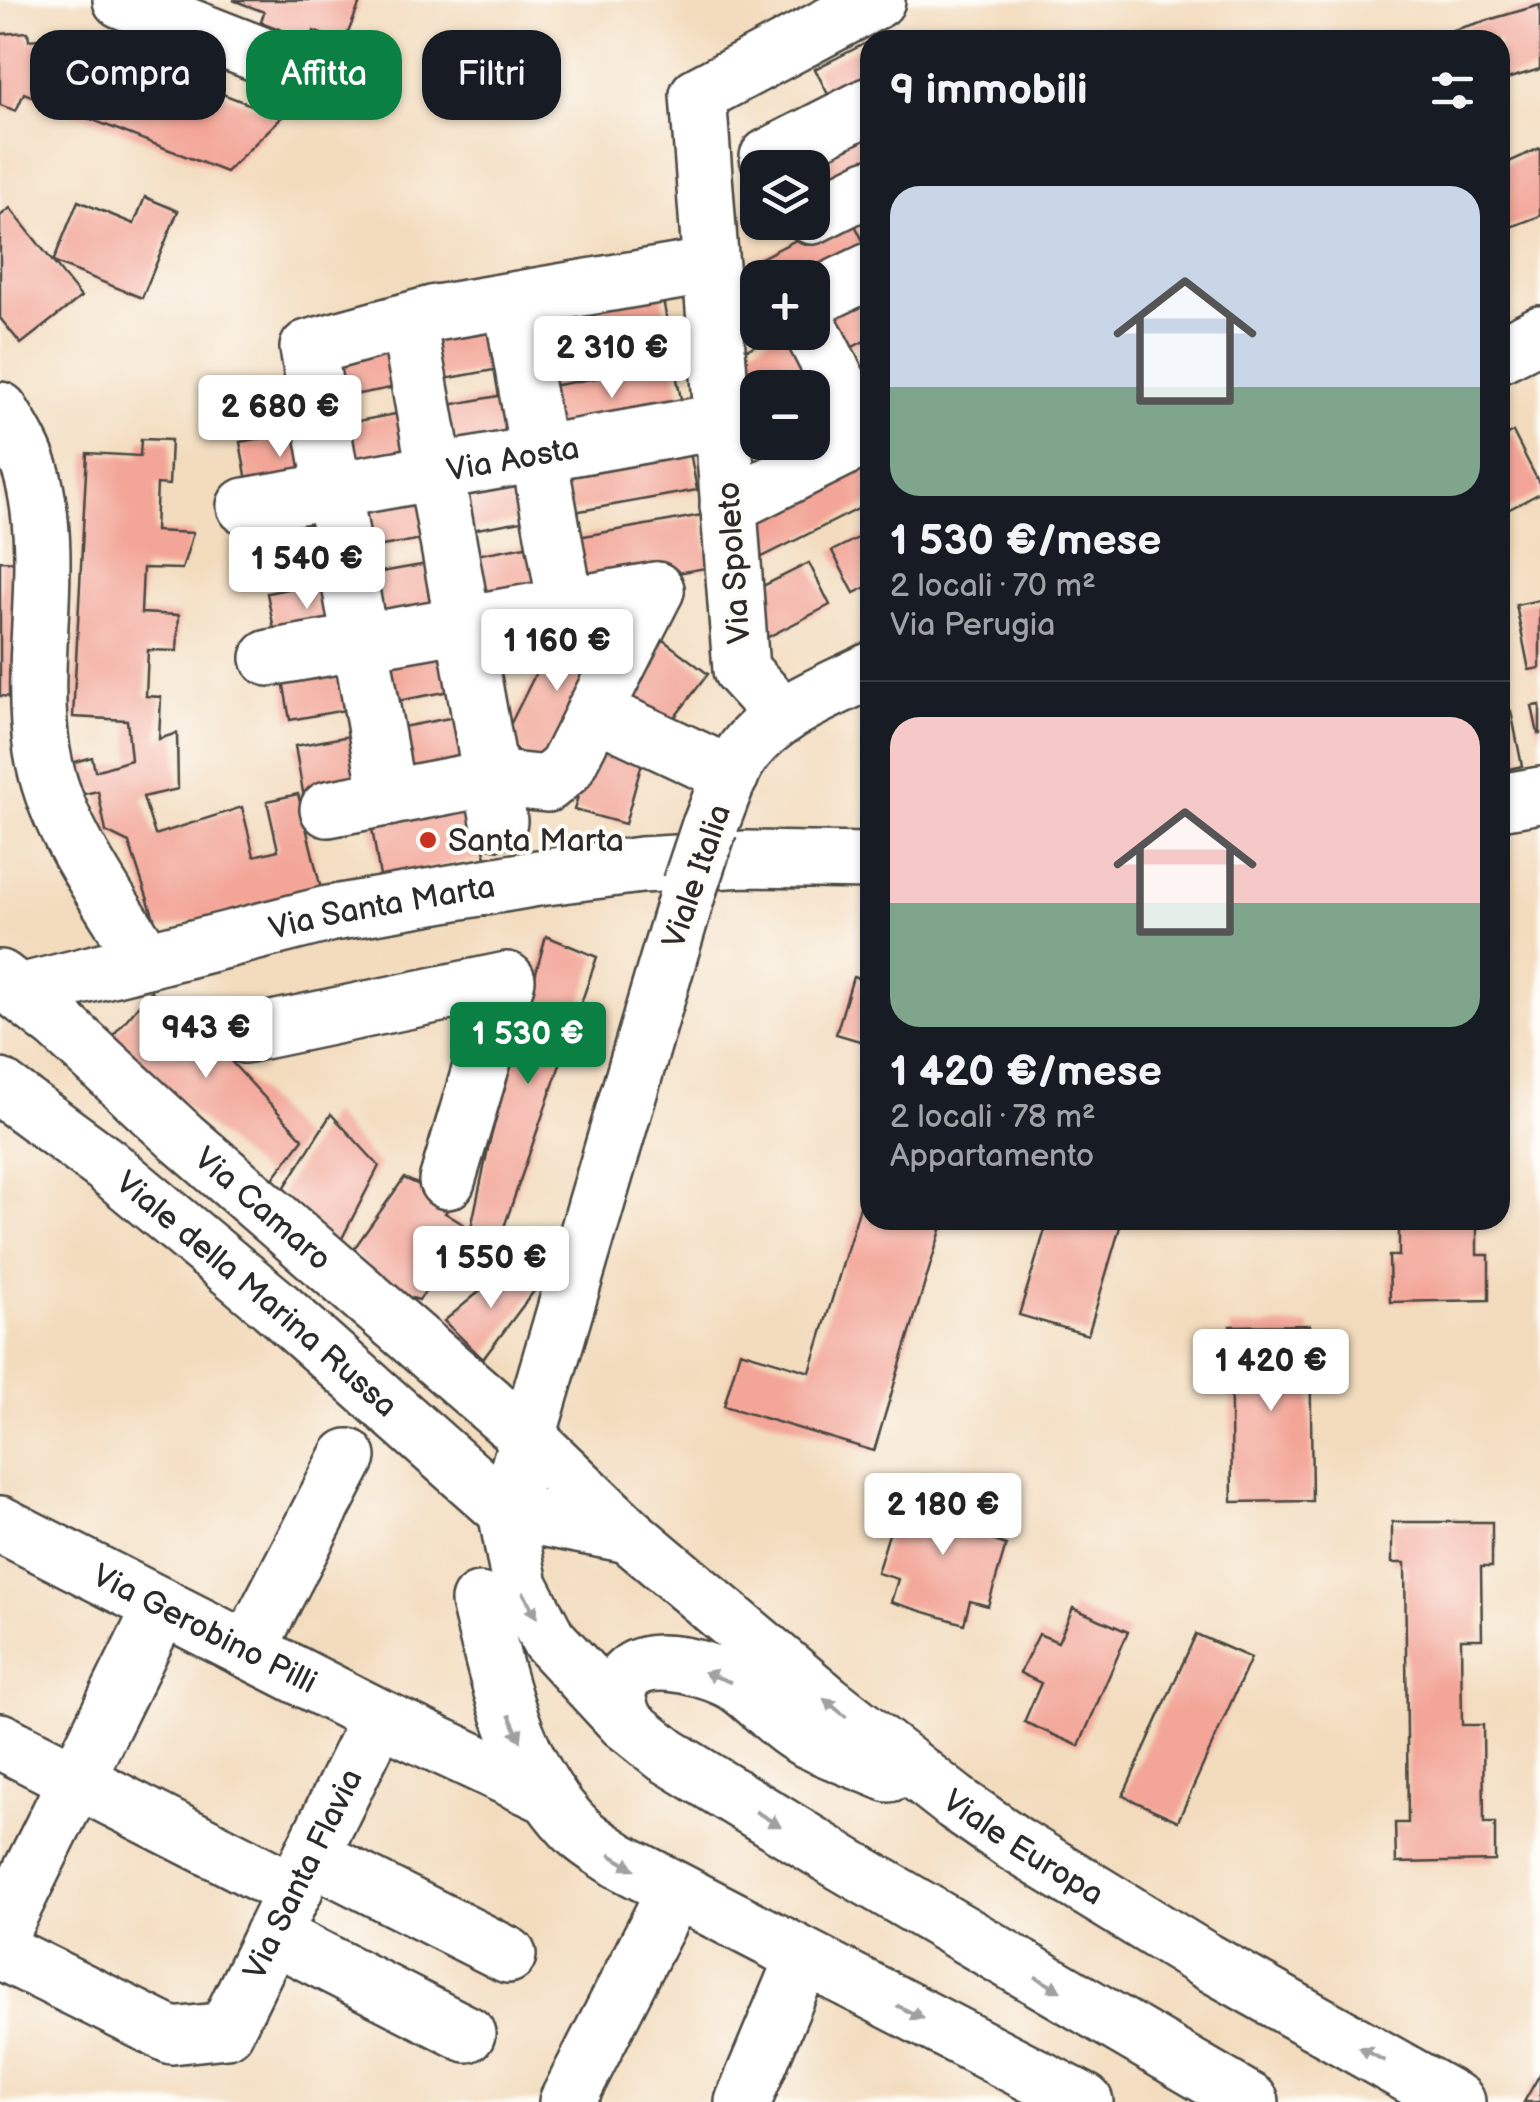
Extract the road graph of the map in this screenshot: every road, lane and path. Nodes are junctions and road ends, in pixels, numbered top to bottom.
1 (120, 0) edge
2 (883, 14) edge
3 (246, 49) edge
4 (860, 110) edge
5 (782, 150) edge
6 (711, 266) junction
7 (860, 276) edge
8 (830, 290) edge
9 (512, 301) junction
10 (408, 321) junction
11 (1540, 334) edge
12 (737, 337) edge
13 (1510, 349) edge
14 (822, 350) edge
15 (0, 410) edge
16 (723, 422) junction
17 (860, 422) edge
18 (860, 443) edge
19 (539, 454) junction
20 (436, 472) junction
21 (333, 491) junction
22 (245, 506) dead end
23 (728, 506) junction
24 (566, 606) junction
25 (463, 624) junction
26 (360, 642) junction
27 (269, 658) dead end
28 (860, 676) edge
29 (594, 710) junction
30 (783, 716) junction
31 (731, 775) junction
32 (1540, 794) edge
33 (388, 798) junction
34 (495, 800) junction
35 (1510, 800) edge
36 (328, 809) dead end
37 (860, 860) edge
38 (146, 960) junction
39 (10, 985) edge
40 (244, 1035) dead end
41 (0, 1087) edge
42 (447, 1180) dead end
43 (527, 1437) junction
44 (348, 1456) dead end
45 (506, 1511) junction
46 (0, 1524) edge
47 (629, 1536) junction
48 (479, 1600) junction
49 (162, 1606) junction
50 (248, 1650) junction
51 (625, 1722) junction
52 (395, 1724) junction
53 (0, 1741) edge
54 (76, 1780) junction
55 (550, 1798) junction
56 (956, 1803) junction
57 (675, 1890) junction
58 (292, 1894) junction
59 (0, 1934) edge
60 (0, 1952) edge
61 (508, 1955) dead end
62 (803, 1958) junction
63 (466, 2034) dead end
64 (567, 2102) edge
65 (743, 2102) edge
66 (1085, 2102) edge
67 (1251, 2102) edge
68 (1457, 2102) edge

1 - 3 street
2 - 6 street, Via Spoleto
4 - 5 street
6 - 9 street
6 - 12 street, Via Spoleto
7 - 8 street
9 - 10 street
9 - 19 street
10 - 20 street
10 - 21 street
11 - 13 street
12 - 16 street, Via Spoleto
14 - 17 street
15 - 38 street
16 - 19 street, Via Aosta
16 - 23 street, Via Spoleto
18 - 23 street
19 - 20 street, Via Aosta
19 - 24 street
20 - 21 street, Via Aosta
20 - 25 street
21 - 22 street, Via Aosta
21 - 26 street
23 - 30 street, Via Spoleto
24 - 25 street
24 - 29 street
25 - 26 street
25 - 34 street
26 - 27 street
26 - 33 street
28 - 30 street, Viale Italia
29 - 31 street
29 - 34 street
30 - 31 street, Viale Italia
31 - 43 street, Viale Italia, bridge
32 - 35 street
33 - 34 street
33 - 36 street
37 - 38 street, Via Santa Marta
38 - 39 street, Via Santa Marta
39 - 43 street, Via Camaro
40 - 42 street
41 - 45 street, Viale della Marina Russa
43 - 45 street, Viale Italia
43 - 47 street, Via Camaro
44 - 50 street
45 - 47 street
45 - 48 street, Viale Italia
45 -> 51 street
46 - 49 street, Via Gerobino Pilli
56 -> 47 street, Viale Europa
48 - 52 street, Viale Italia
48 -> 55 street
49 - 50 street, Via Gerobino Pilli
49 - 54 street
50 - 52 street, Via Gerobino Pilli
56 -> 51 street
51 -> 67 street
52 - 55 street, Via Gerobino Pilli
52 - 58 street, Via Santa Flavia
53 - 54 street
54 - 58 street
54 - 59 street
55 -> 57 street
68 -> 56 street, Viale Europa
57 - 62 street
57 - 64 street
58 - 60 street, Via Santa Flavia
58 - 61 street
58 - 63 street
62 - 65 street
62 -> 66 street

